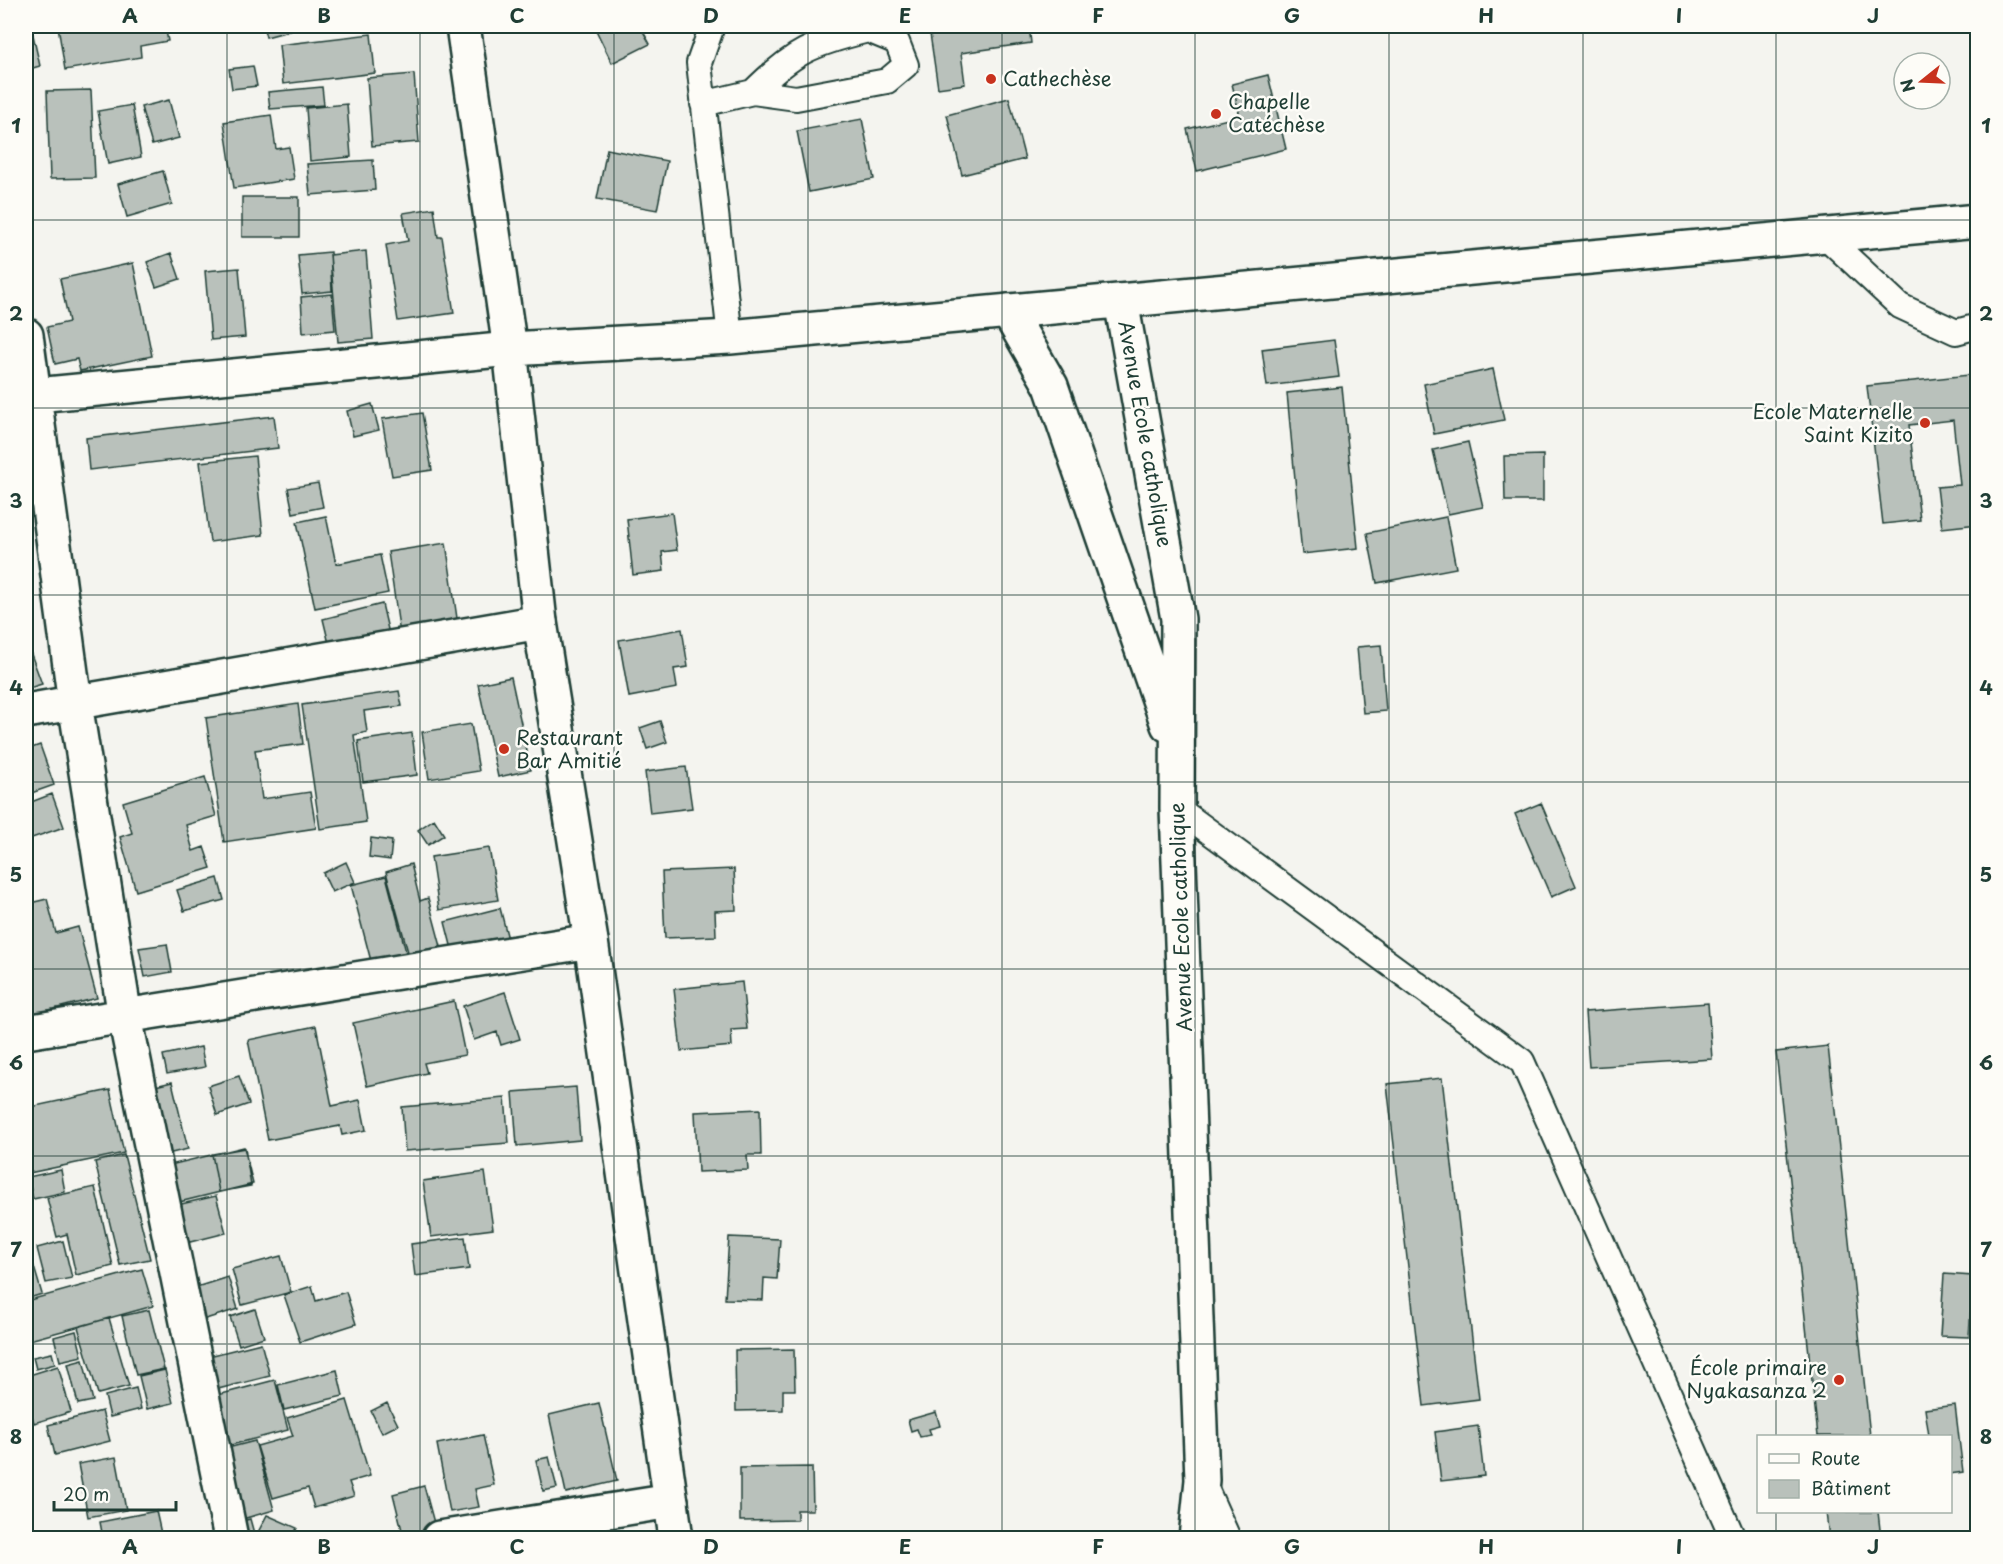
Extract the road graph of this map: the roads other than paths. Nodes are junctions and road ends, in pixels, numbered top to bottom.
1 (463, 26) edge
2 (692, 26) edge
3 (712, 26) edge
4 (699, 63) junction
5 (753, 92) junction
6 (703, 104) junction
7 (1977, 225) edge
8 (1824, 235) junction
9 (1121, 301) junction
10 (1008, 312) junction
11 (1977, 326) edge
12 (26, 335) edge
13 (730, 337) junction
14 (510, 350) junction
15 (30, 395) edge
16 (540, 622) junction
17 (75, 703) junction
18 (26, 711) edge
19 (1176, 749) junction
20 (1176, 808) junction
21 (591, 941) junction
22 (125, 1017) junction
23 (26, 1032) edge
24 (1202, 1480) junction
25 (671, 1500) junction
26 (231, 1539) edge
27 (439, 1539) edge
28 (676, 1539) edge
29 (1196, 1539) edge
30 (1228, 1539) edge
31 (1733, 1539) edge

1 - 14 street
2 - 4 lane
3 - 4 lane
4 - 6 lane
5 - 5 lane
5 - 6 lane
6 - 13 lane
7 - 8 street
8 - 9 street
8 - 11 lane
9 - 10 street
9 - 19 street, Avenue Ecole catholique
10 - 13 street
10 - 19 street
12 - 15 street
13 - 14 street
14 - 15 street
14 - 16 street
15 - 17 street
16 - 17 street
16 - 21 street
17 - 18 street
17 - 22 street
19 - 20 street, Avenue Ecole catholique
20 - 24 street, Avenue Ecole catholique
20 - 31 lane
21 - 22 street
21 - 25 street
22 - 23 street
22 - 26 street
24 - 29 street, Avenue Ecole catholique
24 - 30 lane
25 - 27 street
25 - 28 street

